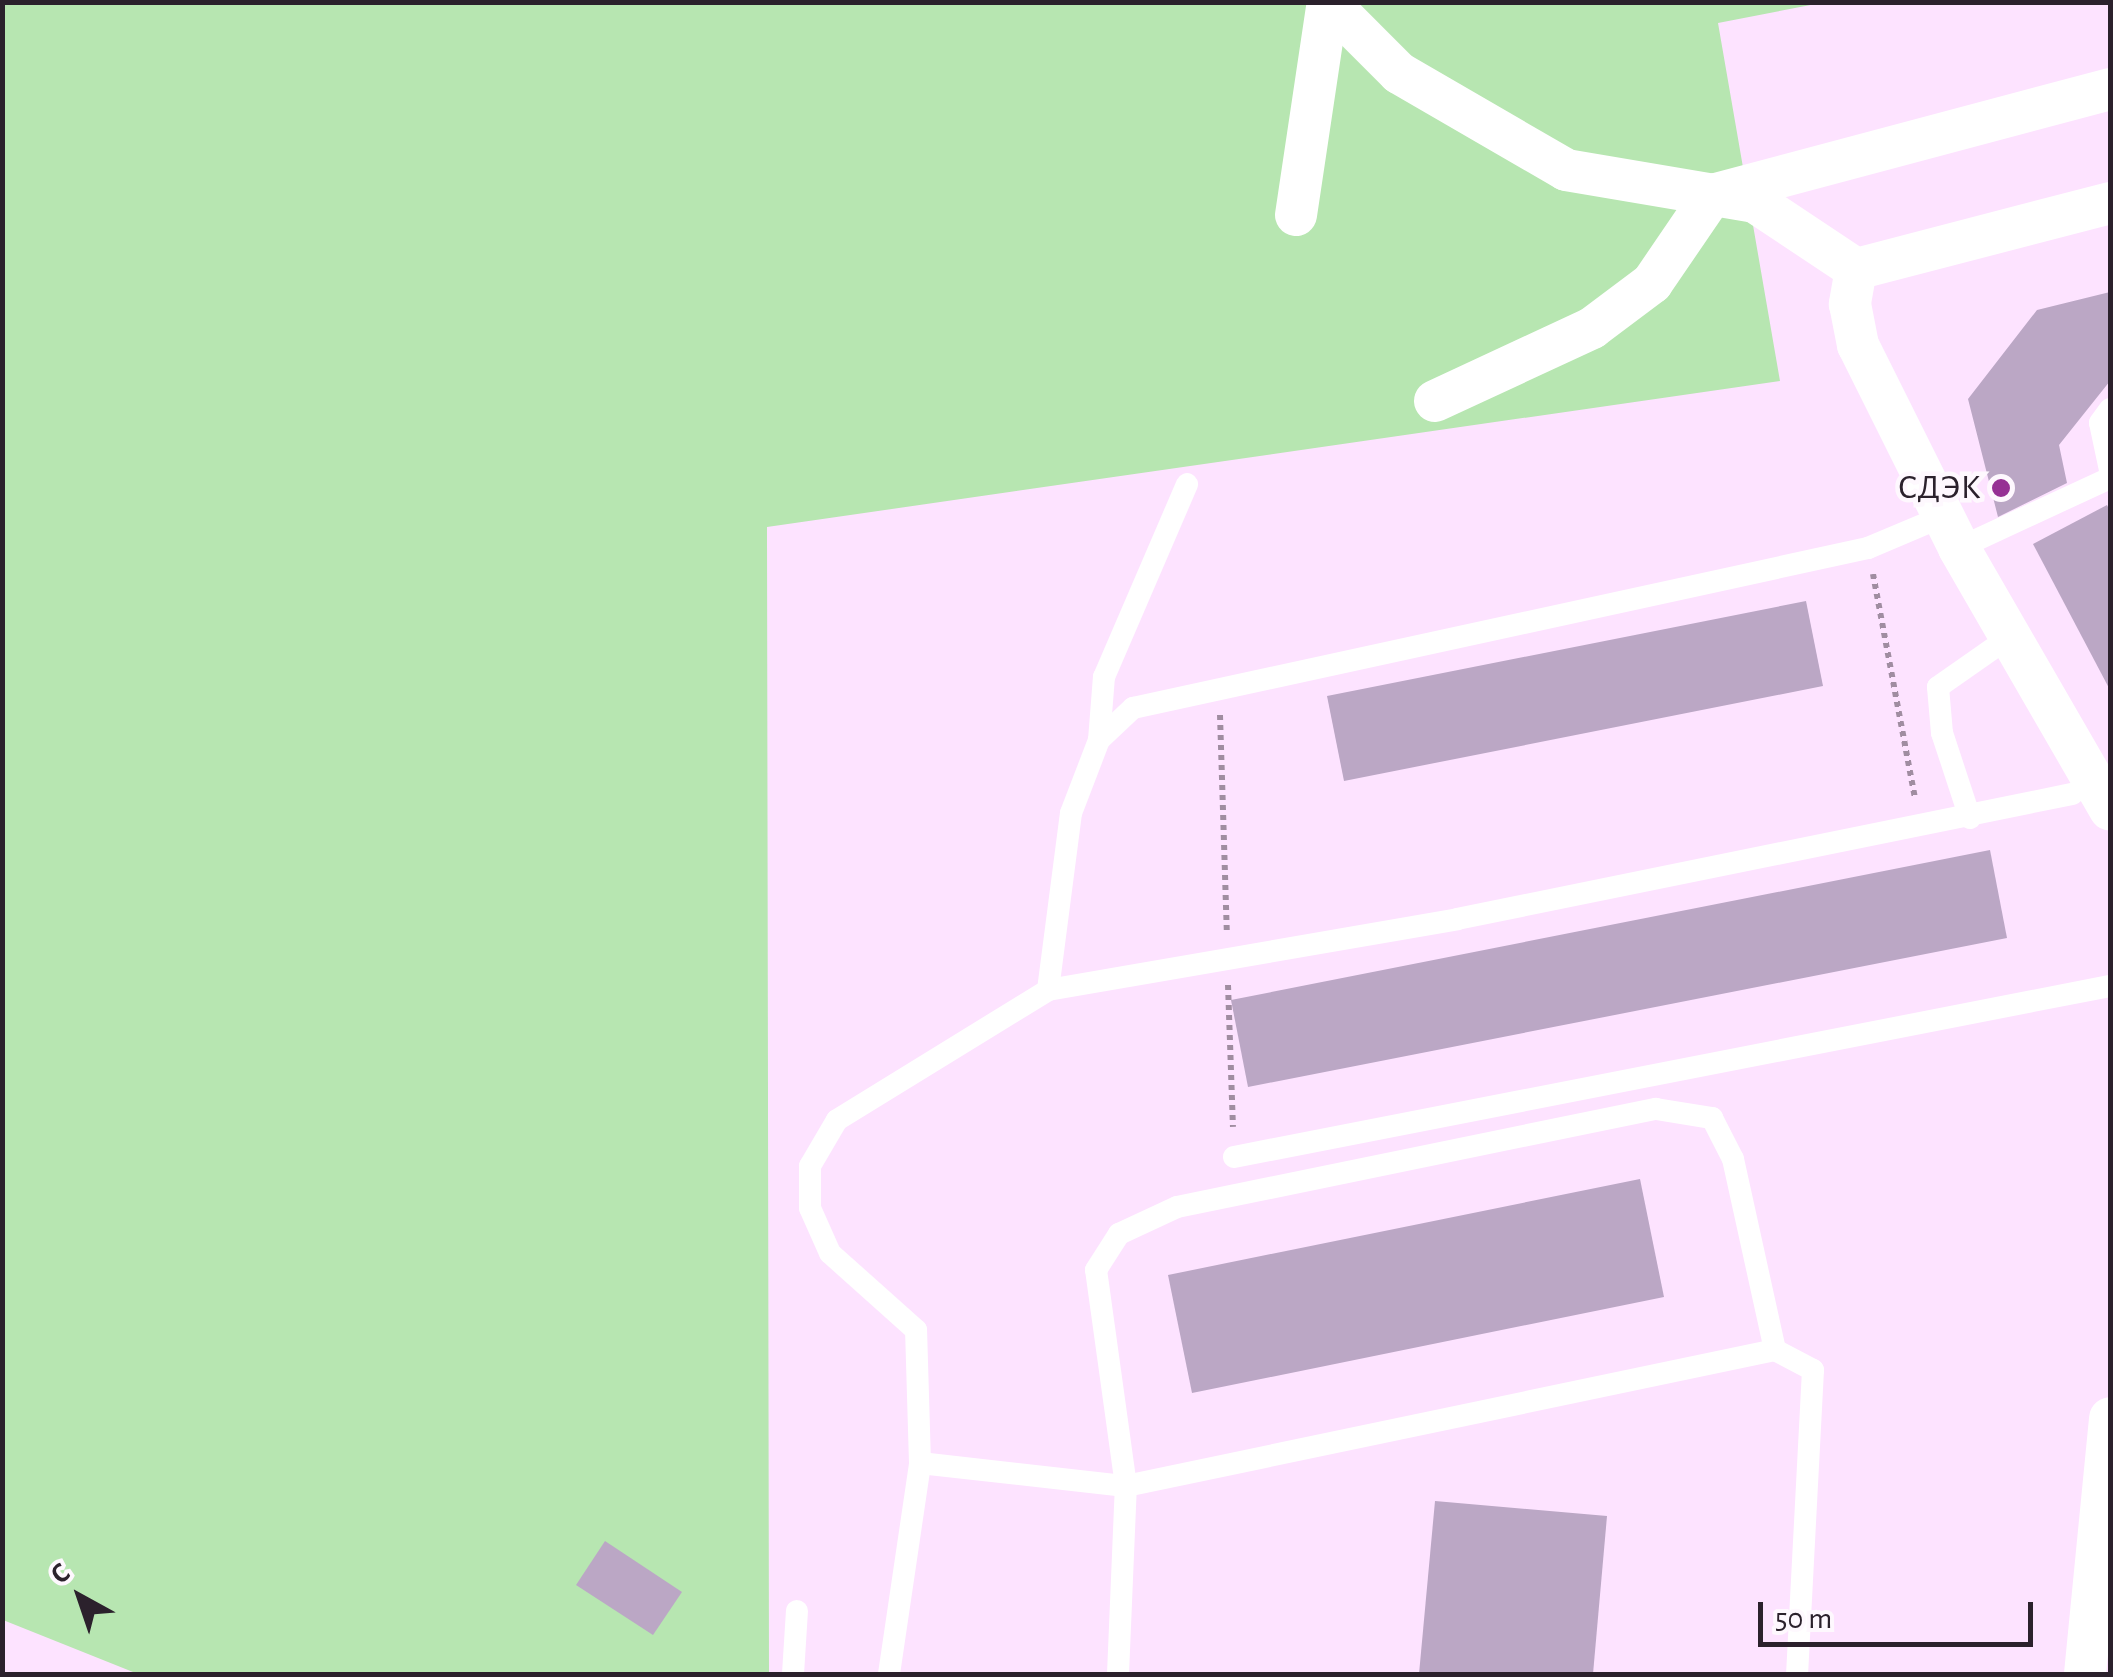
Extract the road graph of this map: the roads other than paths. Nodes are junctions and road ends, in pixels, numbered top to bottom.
1 (1328, 3) edge
2 (2110, 90) edge
3 (1712, 195) junction
4 (2110, 204) edge
5 (1296, 216) dead end
6 (1856, 269) junction
7 (1435, 401) dead end
8 (2110, 408) edge
9 (2110, 470) edge
10 (2110, 478) edge
11 (1187, 484) dead end
12 (1942, 536) junction
13 (1994, 648) dead end
14 (1098, 740) junction
15 (2091, 802) edge
16 (1970, 818) junction
17 (2110, 986) edge
18 (1048, 990) junction
19 (1234, 1157) road end
20 (1775, 1350) junction
21 (2110, 1418) edge
22 (920, 1463) junction
23 (1126, 1486) junction
24 (2103, 1556) edge
25 (796, 1610) dead end
26 (2094, 1650) edge
27 (793, 1674) edge
28 (889, 1674) edge
29 (1118, 1674) edge
30 (1797, 1674) edge

1 - 3 street
1 - 5 street
2 - 3 street
3 - 6 street
3 - 7 street
4 - 6 street
6 - 12 street
8 - 9 lane
10 - 12 lane
11 - 14 lane
12 - 14 lane
12 - 15 street
13 - 16 lane
14 - 18 lane
15 - 16 lane
16 - 18 lane
17 - 19 lane
18 - 22 lane
20 - 23 lane
20 - 23 lane
20 - 30 lane
21 - 24 street
22 - 23 lane
22 - 28 lane
23 - 29 lane
24 - 26 street
25 - 27 lane

